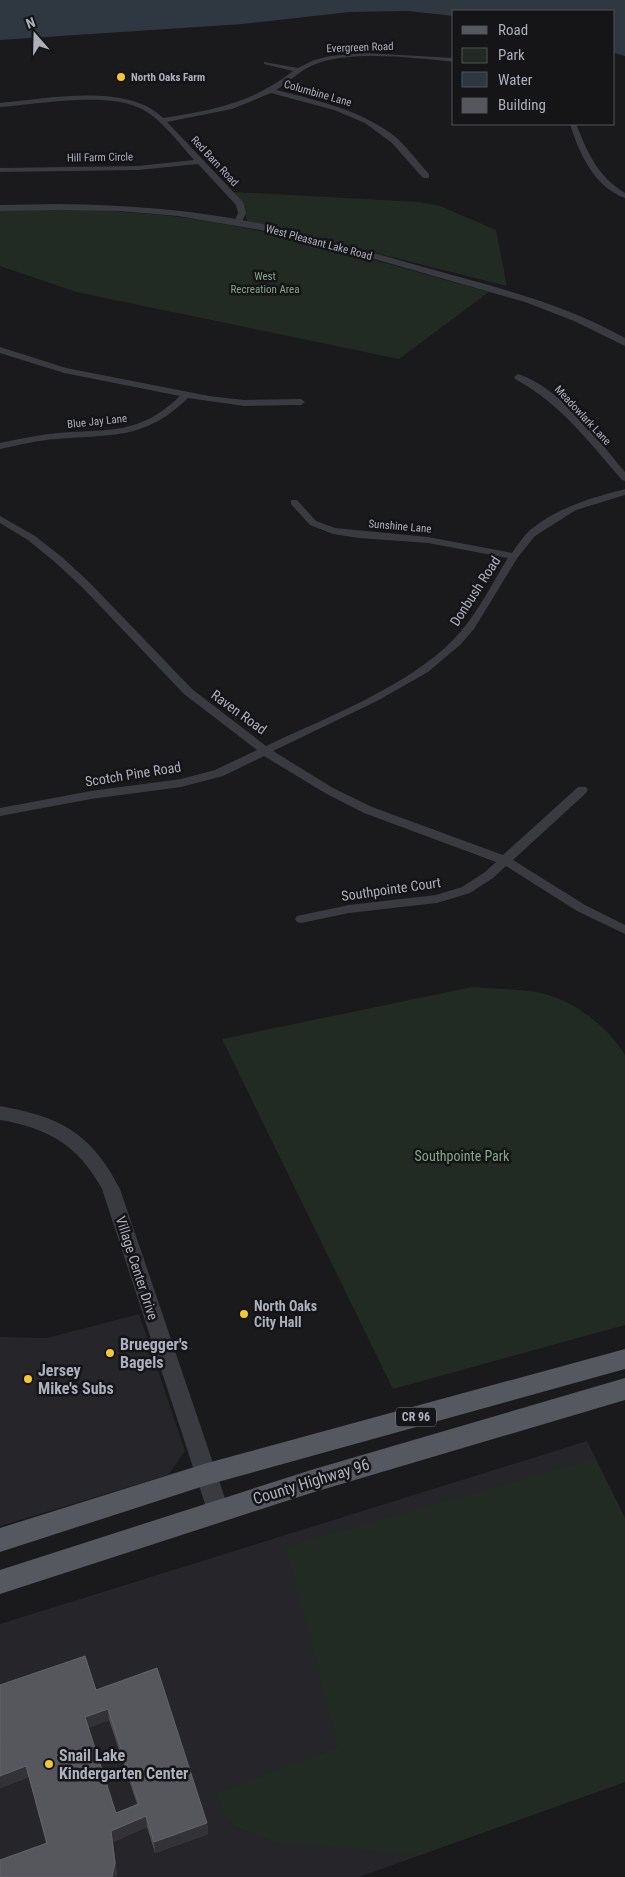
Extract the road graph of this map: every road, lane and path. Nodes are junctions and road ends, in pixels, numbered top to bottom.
1 (452, 60) edge
2 (266, 64) dead end
3 (300, 70) junction
4 (270, 91) junction
5 (0, 105) edge
6 (161, 120) junction
7 (573, 125) edge
8 (201, 161) junction
9 (0, 170) edge
10 (426, 176) dead end
11 (625, 196) edge
12 (0, 208) edge
13 (238, 222) junction
14 (625, 343) edge
15 (0, 350) edge
16 (518, 377) dead end
17 (186, 395) junction
18 (301, 402) dead end
19 (0, 446) edge
20 (625, 478) edge
21 (625, 492) edge
22 (294, 502) dead end
23 (0, 519) edge
24 (514, 556) junction
25 (266, 750) junction
26 (582, 790) dead end
27 (0, 812) edge
28 (505, 861) junction
29 (301, 919) dead end
30 (625, 930) edge
31 (0, 1112) edge
32 (625, 1359) edge
33 (625, 1389) edge
34 (207, 1474) junction
35 (218, 1510) junction
36 (0, 1540) edge
37 (0, 1582) edge

1 - 3 street, Evergreen Road
2 - 3 street
3 - 4 street, Evergreen Road
4 - 6 street, Evergreen Road
4 - 10 street, Columbine Lane
5 - 6 street
6 - 8 street, Red Barn Road
7 - 11 street
8 - 9 street, Hill Farm Circle
8 - 13 street, Red Barn Road
12 - 13 street, West Pleasant Lake Road
13 - 14 street, West Pleasant Lake Road
15 - 17 street
16 - 20 street, Meadowlark Lane
17 - 18 street
17 - 19 street, Blue Jay Lane
21 - 24 street, Donbush Road
22 - 24 street, Sunshine Lane
23 - 25 street, Raven Road
24 - 25 street, Donbush Road
25 - 27 street, Scotch Pine Road
25 - 28 street, Raven Road
26 - 28 street
28 - 29 street, Southpointe Court
28 - 30 street, Raven Road
31 - 34 street, Village Center Drive
32 - 34 main road, CR 96
33 - 35 main road, County Highway 96 / CR 96
34 - 35 street, Village Center Drive
34 - 36 main road, CR 96
35 - 37 main road, County Highway 96 / CR 96

